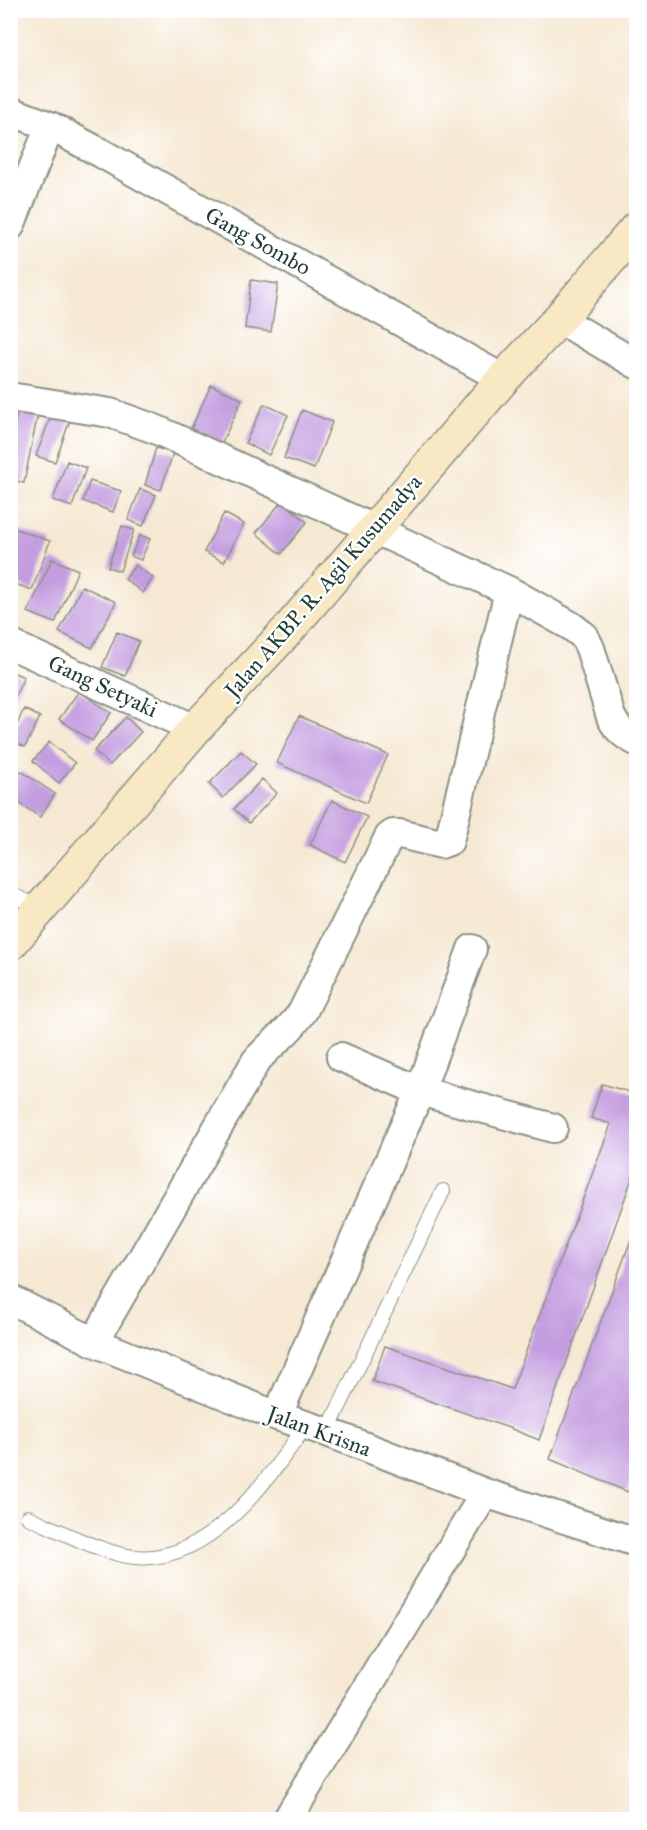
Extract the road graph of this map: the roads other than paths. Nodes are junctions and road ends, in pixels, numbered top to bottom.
1 (10, 111) edge
2 (50, 126) junction
3 (10, 226) edge
4 (636, 229) edge
5 (559, 319) junction
6 (636, 364) edge
7 (503, 379) junction
8 (10, 397) edge
9 (374, 528) junction
10 (508, 591) junction
11 (10, 644) edge
12 (195, 729) junction
13 (636, 741) edge
14 (10, 894) edge
15 (41, 908) junction
16 (10, 944) edge
17 (472, 949) dead end
18 (341, 1057) dead end
19 (420, 1091) junction
20 (553, 1128) dead end
21 (443, 1191) dead end
22 (10, 1299) edge
23 (94, 1342) junction
24 (277, 1416) junction
25 (316, 1430) junction
26 (485, 1493) junction
27 (28, 1517) dead end
28 (636, 1542) edge
29 (287, 1820) edge

1 - 2 street, Gang Sombo
2 - 3 street
2 - 7 street, Gang Sombo
4 - 5 main road, Jalan AKBP. R. Agil Kusumadya
5 - 6 street
5 - 7 main road, Jalan AKBP. R. Agil Kusumadya
7 - 9 main road, Jalan AKBP. R. Agil Kusumadya
8 - 9 street
9 - 10 street
9 - 12 main road, Jalan AKBP. R. Agil Kusumadya
10 - 13 street
10 - 23 street
11 - 12 street, Gang Setyaki
12 - 15 main road, Jalan AKBP. R. Agil Kusumadya
14 - 15 lane
15 - 16 main road, Jalan AKBP. R. Agil Kusumadya
17 - 19 street
18 - 19 street
19 - 20 street
19 - 24 street
21 - 25 lane
22 - 23 street, Jalan Krisna
23 - 24 street, Jalan Krisna
24 - 25 street, Jalan Krisna
25 - 26 street, Jalan Krisna
25 - 27 lane
26 - 28 street, Jalan Krisna
26 - 29 street

